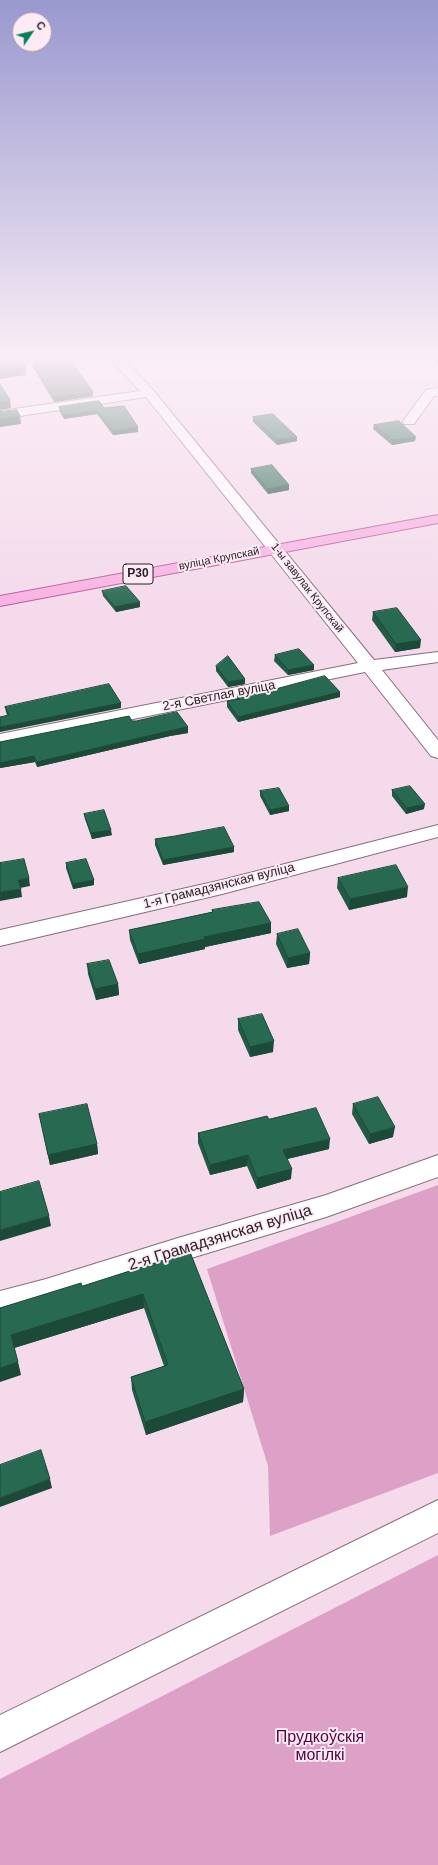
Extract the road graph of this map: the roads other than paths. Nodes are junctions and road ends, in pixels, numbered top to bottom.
1 (188, 441) edge
2 (438, 519) edge
3 (276, 548) junction
4 (0, 600) edge
5 (438, 656) edge
6 (369, 666) junction
7 (0, 740) edge
8 (438, 752) edge
9 (438, 831) edge
10 (0, 938) edge
11 (438, 1166) edge
12 (0, 1304) edge
13 (438, 1516) edge
14 (0, 1734) edge

1 - 3 street, 1-ы завулак Крупскай
2 - 3 main road, вуліца Крупскай / Р30
3 - 4 main road, вуліца Крупскай / Р30
3 - 6 street, 1-ы завулак Крупскай
5 - 6 street, 2-я Светлая вуліца
6 - 7 street, 2-я Светлая вуліца
6 - 8 street, 1-ы завулак Крупскай
9 - 10 street, 1-я Грамадзянская вуліца
11 - 12 street, 2-я Грамадзянская вуліца
13 - 14 street

